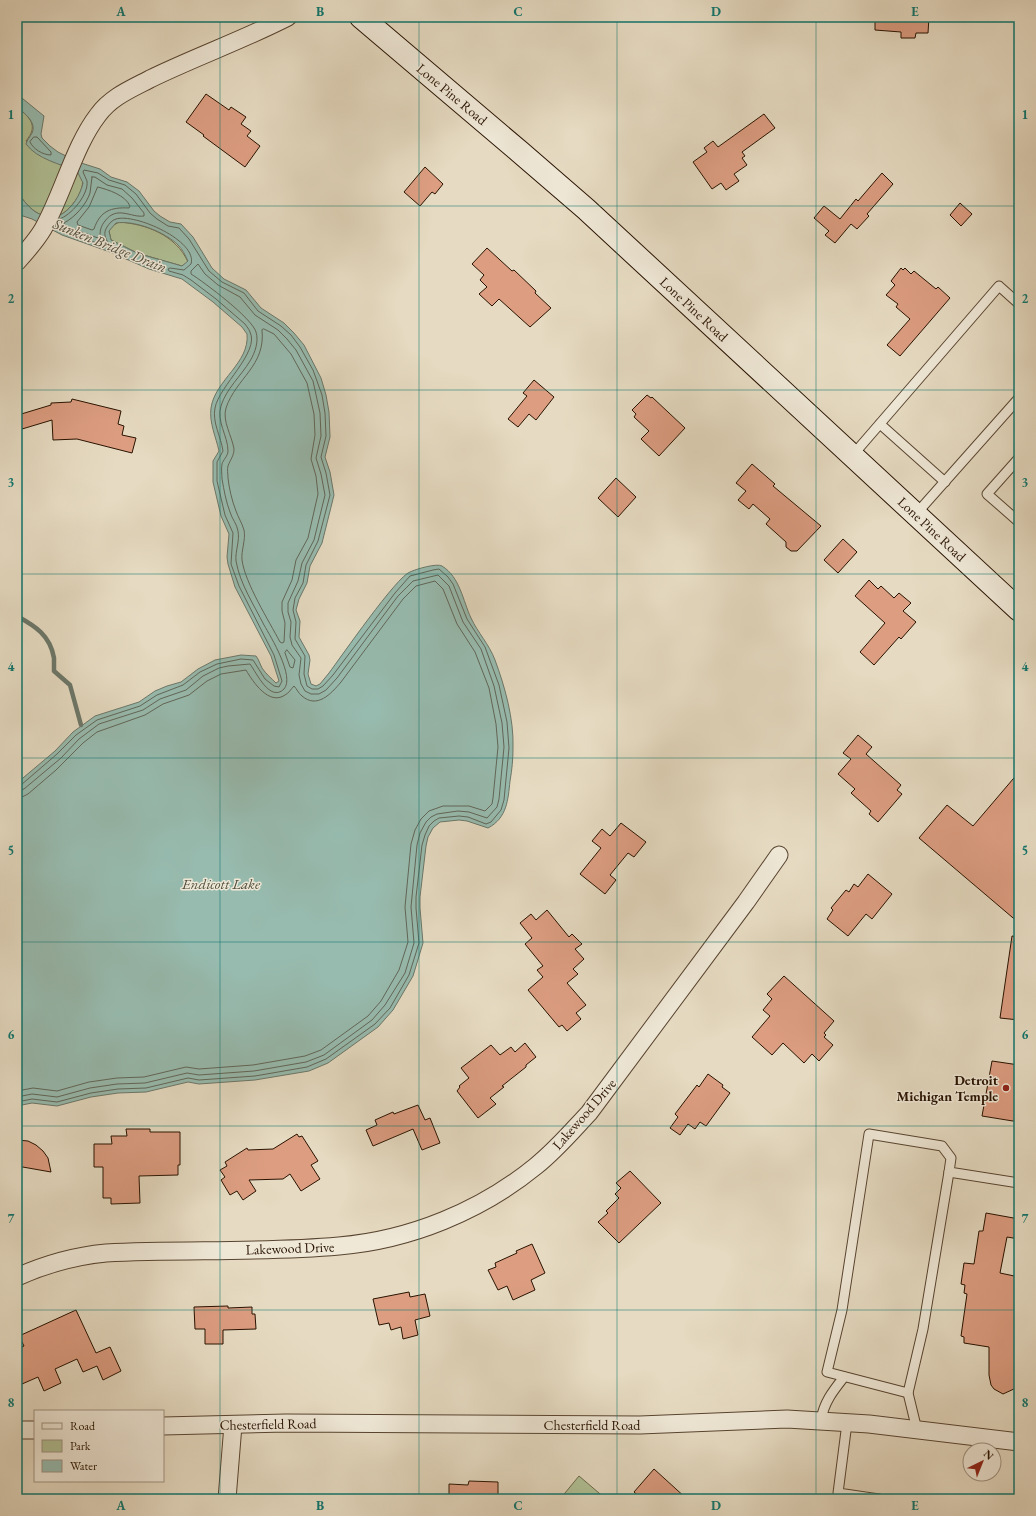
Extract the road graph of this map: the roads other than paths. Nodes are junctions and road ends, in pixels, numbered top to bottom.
1 (288, 17) edge
2 (361, 17) edge
3 (17, 262) edge
4 (1019, 304) edge
5 (1019, 398) edge
6 (880, 424) junction
7 (852, 456) junction
8 (1019, 458) edge
9 (946, 482) junction
10 (916, 514) junction
11 (1019, 522) edge
12 (1019, 610) edge
13 (779, 855) dead end
14 (949, 1172) junction
15 (1019, 1183) edge
16 (17, 1277) edge
17 (844, 1377) junction
18 (908, 1393) junction
19 (821, 1420) junction
20 (847, 1422) junction
21 (233, 1425) junction
22 (164, 1426) edge
23 (17, 1430) edge
24 (34, 1430) edge
25 (917, 1430) junction
26 (1019, 1442) edge
27 (227, 1499) edge
28 (879, 1499) edge

1 - 3 street
2 - 7 street, Lone Pine Road
4 - 6 lane
5 - 9 lane
6 - 7 lane
6 - 9 lane
7 - 10 street, Lone Pine Road
8 - 11 lane
9 - 10 lane
10 - 12 street, Lone Pine Road
13 - 16 street, Lakewood Drive
14 - 15 lane
14 - 17 lane
14 - 18 lane
17 - 18 lane
17 - 19 lane
18 - 25 lane
19 - 20 street, Chesterfield Road
19 - 21 street, Chesterfield Road
20 - 25 street, Chesterfield Road
20 - 28 lane
21 - 22 street, Chesterfield Road
21 - 27 street
23 - 24 street
25 - 26 street, Chesterfield Road

